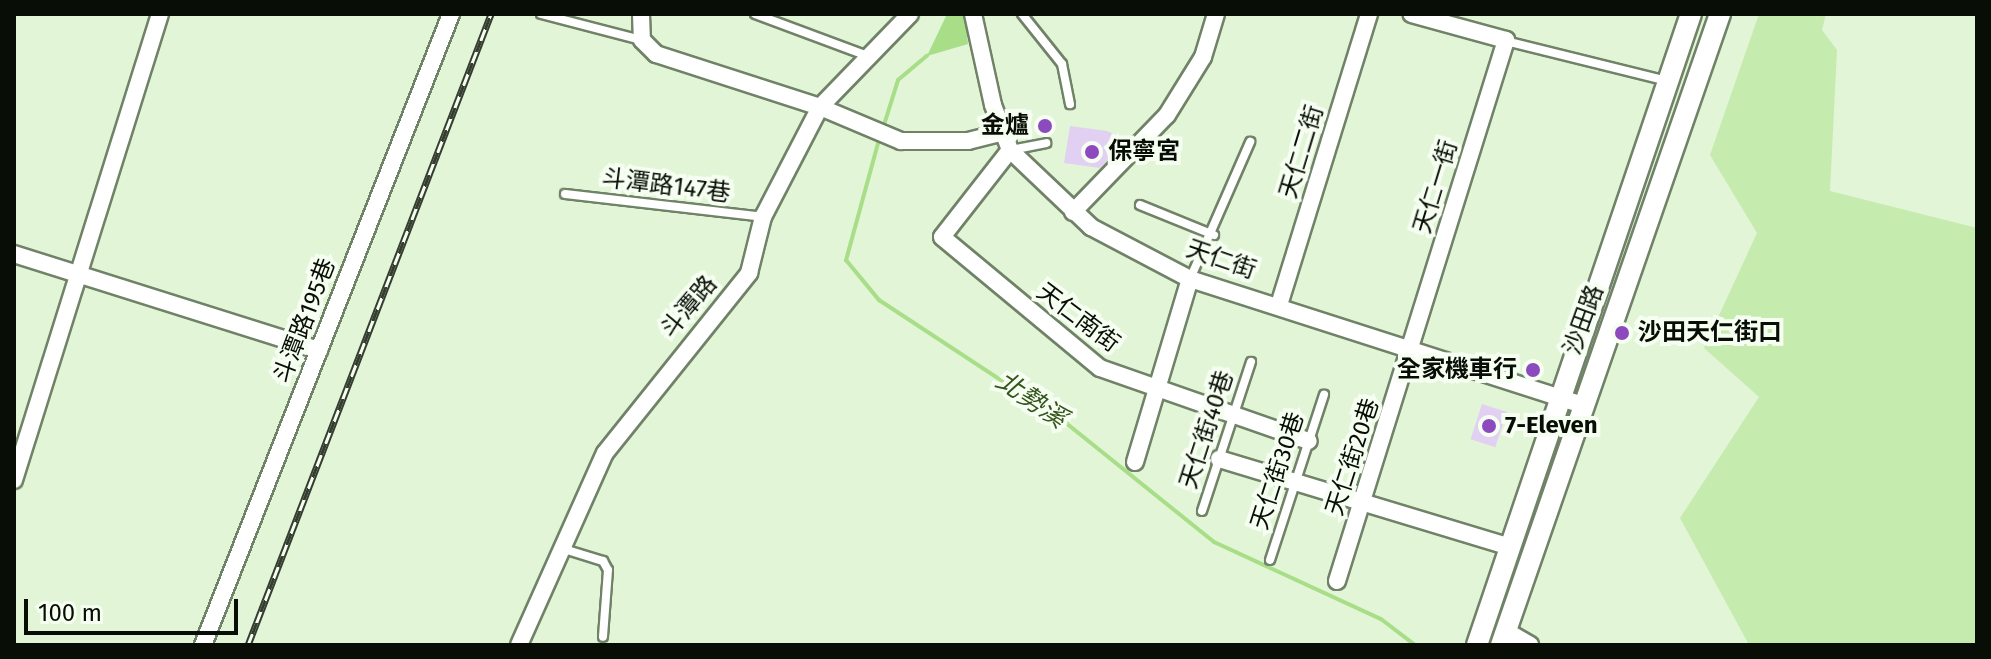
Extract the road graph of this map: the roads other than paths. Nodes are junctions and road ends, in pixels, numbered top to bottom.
1 (160, 14) edge
2 (451, 14) edge
3 (541, 14) edge
4 (641, 14) edge
5 (755, 14) edge
6 (910, 14) edge
7 (973, 14) edge
8 (1022, 14) edge
9 (1216, 14) edge
10 (1369, 14) edge
11 (1411, 14) edge
12 (1691, 14) edge
13 (1720, 14) edge
14 (642, 40) junction
15 (1506, 40) junction
16 (868, 56) junction
17 (1670, 81) junction
18 (1070, 104) dead end
19 (820, 107) junction
20 (1003, 132) junction
21 (1250, 142) dead end
22 (1046, 143) dead end
23 (1010, 150) junction
24 (565, 194) dead end
25 (1140, 205) dead end
26 (1073, 212) junction
27 (763, 217) junction
28 (1214, 235) junction
29 (14, 254) edge
30 (79, 273) junction
31 (1190, 279) junction
32 (1279, 305) junction
33 (1413, 347) junction
34 (319, 350) junction
35 (1251, 362) dead end
36 (1157, 390) junction
37 (1324, 395) dead end
38 (1572, 402) junction
39 (1233, 414) junction
40 (1309, 441) junction
41 (1219, 459) junction
42 (1135, 462) dead end
43 (14, 480) edge
44 (1293, 484) junction
45 (1364, 503) junction
46 (1202, 511) dead end
47 (1511, 547) junction
48 (564, 549) junction
49 (1270, 560) dead end
50 (1337, 581) dead end
51 (603, 637) dead end
52 (1504, 638) edge
53 (203, 645) edge
54 (519, 645) edge
55 (1477, 645) edge
56 (1530, 645) edge

1 - 30 street
2 - 34 street, 斗潭路195巷
3 - 14 lane
4 - 14 street
5 - 16 lane
6 - 16 street, 斗潭路
7 - 20 street, 天仁街
8 - 18 lane
9 - 26 street
10 - 32 street, 天仁二街
11 - 15 street
12 - 17 street, 沙田路
13 - 38 street, 沙田路
14 - 19 street
15 - 17 lane
15 - 33 street, 天仁一街
16 - 19 street, 斗潭路
17 - 38 street, 沙田路
19 - 20 street
19 - 27 street, 斗潭路
20 - 23 street, 天仁街
21 - 28 lane
22 - 23 lane
23 - 26 street, 天仁街
23 - 36 street, 天仁南街
24 - 27 lane, 斗潭路147巷
25 - 28 lane
26 - 31 street, 天仁街
27 - 48 street, 斗潭路
28 - 31 lane
29 - 30 street
30 - 34 street
30 - 43 street
31 - 32 street, 天仁街
31 - 36 street
32 - 33 street, 天仁街
33 - 38 street, 天仁街
33 - 45 street, 天仁街20巷
34 - 53 street, 斗潭路195巷
35 - 39 lane, 天仁街40巷
36 - 39 street, 天仁南街
36 - 42 street
37 - 40 lane, 天仁街30巷
38 - 47 street, 沙田路
38 - 52 street, 沙田路
39 - 40 street, 天仁南街
39 - 41 lane, 天仁街40巷
40 - 44 lane, 天仁街30巷
41 - 44 street
41 - 46 lane, 天仁街40巷
44 - 45 street
44 - 49 lane, 天仁街30巷
45 - 47 street
45 - 50 street, 天仁街20巷
47 - 55 street, 沙田路
48 - 51 lane
48 - 54 street, 斗潭路
52 - 56 street

